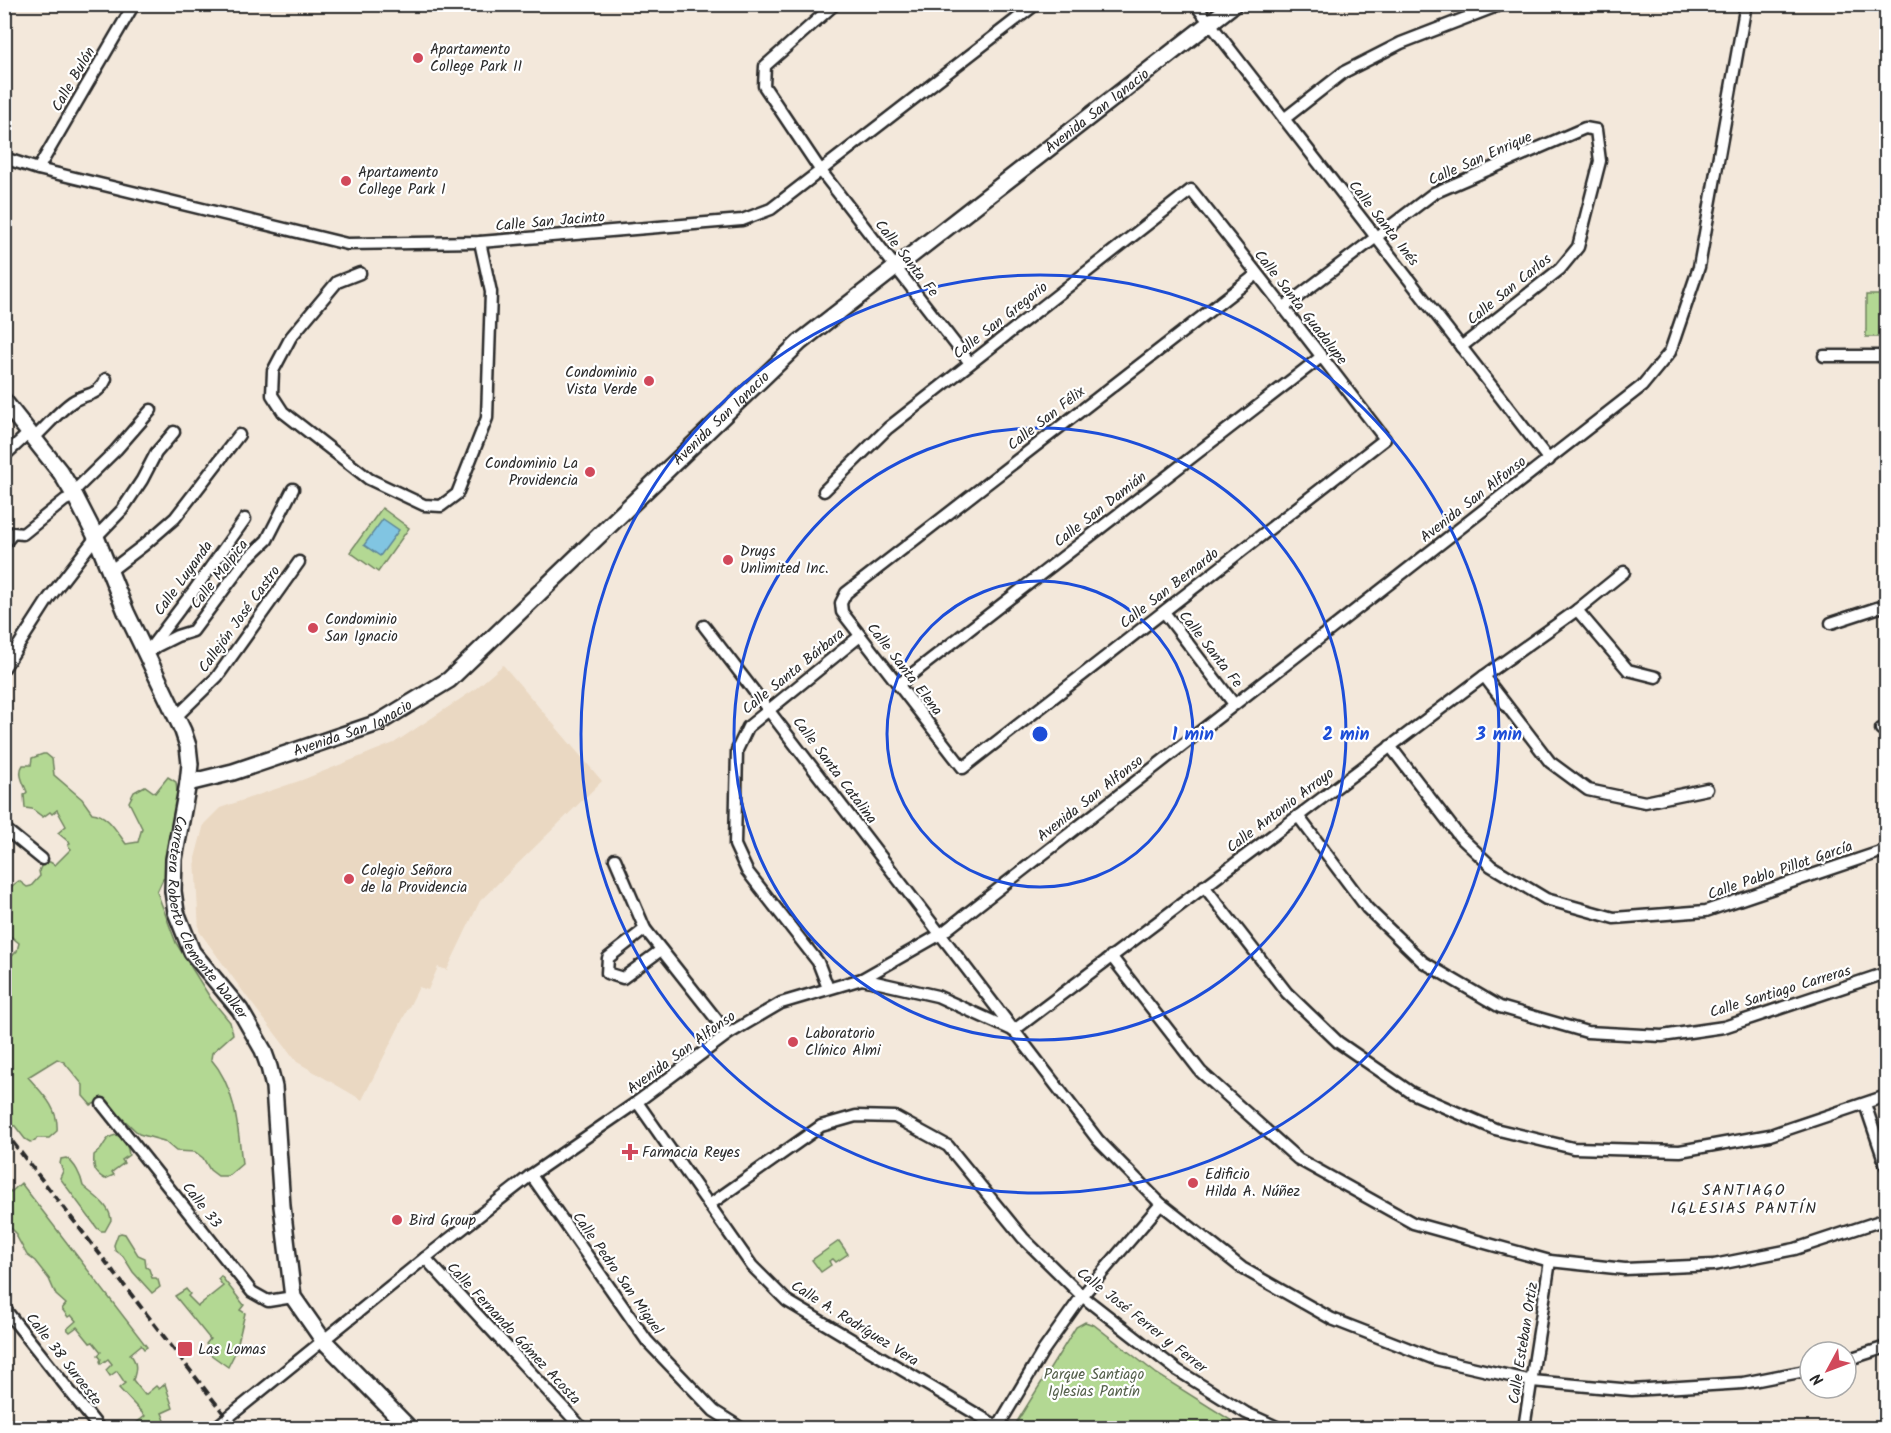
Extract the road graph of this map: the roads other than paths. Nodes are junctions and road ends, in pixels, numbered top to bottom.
1 (134, 4) edge
2 (835, 4) edge
3 (1036, 4) edge
4 (1195, 4) edge
5 (1234, 4) edge
6 (1502, 4) edge
7 (1746, 4) edge
8 (1209, 23) junction
9 (1284, 119) junction
10 (1598, 148) joint
11 (4, 158) edge
12 (38, 169) junction
13 (821, 171) junction
14 (1200, 201) joint
15 (1375, 236) junction
16 (480, 242) junction
17 (896, 267) junction
18 (360, 273) dead end
19 (1257, 274) junction
20 (1283, 308) junction
21 (1461, 346) junction
22 (1824, 356) dead end
23 (1887, 356) edge
24 (1321, 357) junction
25 (970, 363) junction
26 (106, 379) dead end
27 (4, 401) edge
28 (151, 410) dead end
29 (1378, 430) joint
30 (174, 432) dead end
31 (32, 435) junction
32 (239, 435) dead end
33 (4, 456) edge
34 (1549, 460) junction
35 (293, 489) dead end
36 (824, 491) dead end
37 (74, 494) junction
38 (245, 519) dead end
39 (96, 537) junction
40 (4, 544) edge
41 (299, 562) dead end
42 (110, 571) junction
43 (1624, 572) dead end
44 (854, 587) joint
45 (1887, 605) edge
46 (1577, 610) junction
47 (1164, 612) junction
48 (1832, 624) dead end
49 (704, 626) dead end
50 (860, 636) junction
51 (146, 655) junction
52 (4, 668) edge
53 (1484, 676) junction
54 (1656, 677) dead end
55 (898, 685) junction
56 (1234, 704) junction
57 (768, 708) junction
58 (176, 717) junction
59 (1390, 746) junction
60 (963, 768) joint
61 (188, 783) junction
62 (1707, 789) dead end
63 (1298, 816) junction
64 (4, 828) edge
65 (1887, 850) edge
66 (42, 859) dead end
67 (615, 859) dead end
68 (1204, 886) junction
69 (645, 929) junction
70 (941, 934) junction
71 (661, 950) junction
72 (1111, 956) junction
73 (1887, 973) edge
74 (862, 980) junction
75 (828, 988) junction
76 (1013, 1031) junction
77 (728, 1034) junction
78 (1887, 1096) edge
79 (637, 1102) junction
80 (102, 1104) dead end
81 (1865, 1104) junction
82 (1887, 1166) edge
83 (531, 1175) junction
84 (1161, 1204) junction
85 (709, 1205) junction
86 (1887, 1219) edge
87 (425, 1258) junction
88 (1550, 1261) junction
89 (1082, 1296) junction
90 (293, 1297) junction
91 (4, 1308) edge
92 (323, 1340) junction
93 (1887, 1347) edge
94 (1858, 1356) edge
95 (1798, 1372) edge
96 (1532, 1382) junction
97 (403, 1426) edge
98 (997, 1427) edge
99 (99, 1428) edge
100 (215, 1428) edge
101 (582, 1428) edge
102 (741, 1428) edge
103 (1279, 1428) edge
104 (1524, 1428) edge

1 - 12 street, Calle Bulón
2 - 13 street, Calle Santa Fe
3 - 13 street, Calle San Jacinto
4 - 8 street, Calle Santa Inés
5 - 8 street, Avenida San Ignacio
6 - 9 street
7 - 34 street, Avenida San Alfonso
8 - 9 street, Calle Santa Inés
8 - 17 street, Avenida San Ignacio
9 - 15 street, Calle Santa Inés
10 - 15 street, Calle San Enrique
10 - 21 street, Calle San Carlos
11 - 12 street, Calle San Jacinto
12 - 16 street, Calle San Jacinto
13 - 16 street, Calle San Jacinto
13 - 17 street, Calle Santa Fe
14 - 19 street, Calle Santa Guadalupe
14 - 25 street, Calle San Gregorio
15 - 20 street, Calle San Enrique
15 - 21 street, Calle Santa Inés
16 - 18 street
17 - 25 street, Calle Santa Fe
17 - 61 street, Avenida San Ignacio
19 - 20 street, Calle Santa Guadalupe
19 - 44 street, Calle San Félix
20 - 24 street, Calle Santa Guadalupe
21 - 34 street, Calle Santa Inés
22 - 23 street
24 - 29 street, Calle Santa Guadalupe
24 - 55 street, Calle San Damián
25 - 36 street, Calle San Gregorio
26 - 31 street
27 - 31 street, Carretera Roberto Clemente Walker
28 - 37 street
29 - 47 street, Calle San Bernardo
30 - 39 street
31 - 33 street
31 - 37 street, Carretera Roberto Clemente Walker
32 - 42 street
34 - 56 street, Avenida San Alfonso
35 - 51 street, Calle Malpica
37 - 39 street, Carretera Roberto Clemente Walker
37 - 40 street
38 - 51 street, Calle Luyanda
39 - 42 street, Carretera Roberto Clemente Walker
39 - 52 street
41 - 58 street, Callejón José Castro
42 - 51 street, Carretera Roberto Clemente Walker
43 - 46 street, Calle Antonio Arroyo
44 - 50 street, Calle Santa Elena
45 - 48 street
46 - 53 street, Calle Antonio Arroyo
46 - 54 street
47 - 56 street, Calle Santa Fe
47 - 60 street, Calle San Bernardo
49 - 57 street, Calle Santa Catalina
50 - 55 street, Calle Santa Elena
50 - 57 street, Calle Santa Bárbara
51 - 58 street, Carretera Roberto Clemente Walker
53 - 59 street, Calle Antonio Arroyo
53 - 62 street
55 - 60 street, Calle Santa Elena
56 - 70 street, Avenida San Alfonso
57 - 70 street, Calle Santa Catalina
57 - 75 street, Calle Santa Bárbara
58 - 61 street, Carretera Roberto Clemente Walker
59 - 63 street, Calle Antonio Arroyo
59 - 65 street, Calle Pablo Pillot García
61 - 90 street, Carretera Roberto Clemente Walker
63 - 68 street, Calle Antonio Arroyo
63 - 73 street, Calle Santiago Carreras
64 - 66 street
67 - 69 street
68 - 72 street, Calle Antonio Arroyo
68 - 81 street
69 - 71 street
69 - 71 street
70 - 74 street, Avenida San Alfonso
70 - 76 street, Calle Santa Catalina
71 - 77 street
72 - 76 street, Calle Antonio Arroyo
72 - 88 street
74 - 75 street, Avenida San Alfonso
74 - 76 street
75 - 77 street, Avenida San Alfonso
76 - 84 street, Calle Santa Catalina
77 - 79 street, Avenida San Alfonso
78 - 81 street
79 - 83 street, Avenida San Alfonso
79 - 85 street, Calle A. Rodríguez Vera
80 - 90 street, Calle 33
81 - 82 street
83 - 87 street, Avenida San Alfonso
83 - 102 street, Calle Pedro San Miguel
84 - 89 street
84 - 96 street, Calle Santa Catalina
85 - 89 street, Calle José Ferrer y Ferrer
85 - 98 street, Calle A. Rodríguez Vera
86 - 88 street
87 - 92 street, Avenida San Alfonso
87 - 101 street, Calle Fernando Gómez Acosta
88 - 96 street, Calle Esteban Ortiz
89 - 98 street
89 - 103 street, Calle José Ferrer y Ferrer
90 - 92 street, Carretera Roberto Clemente Walker
91 - 99 street, Calle 38 Suroeste
92 - 97 street, Carretera Roberto Clemente Walker
92 - 100 street, Avenida San Alfonso
93 - 94 street
95 - 96 street, Calle Santa Catalina
96 - 104 street, Calle Esteban Ortiz

